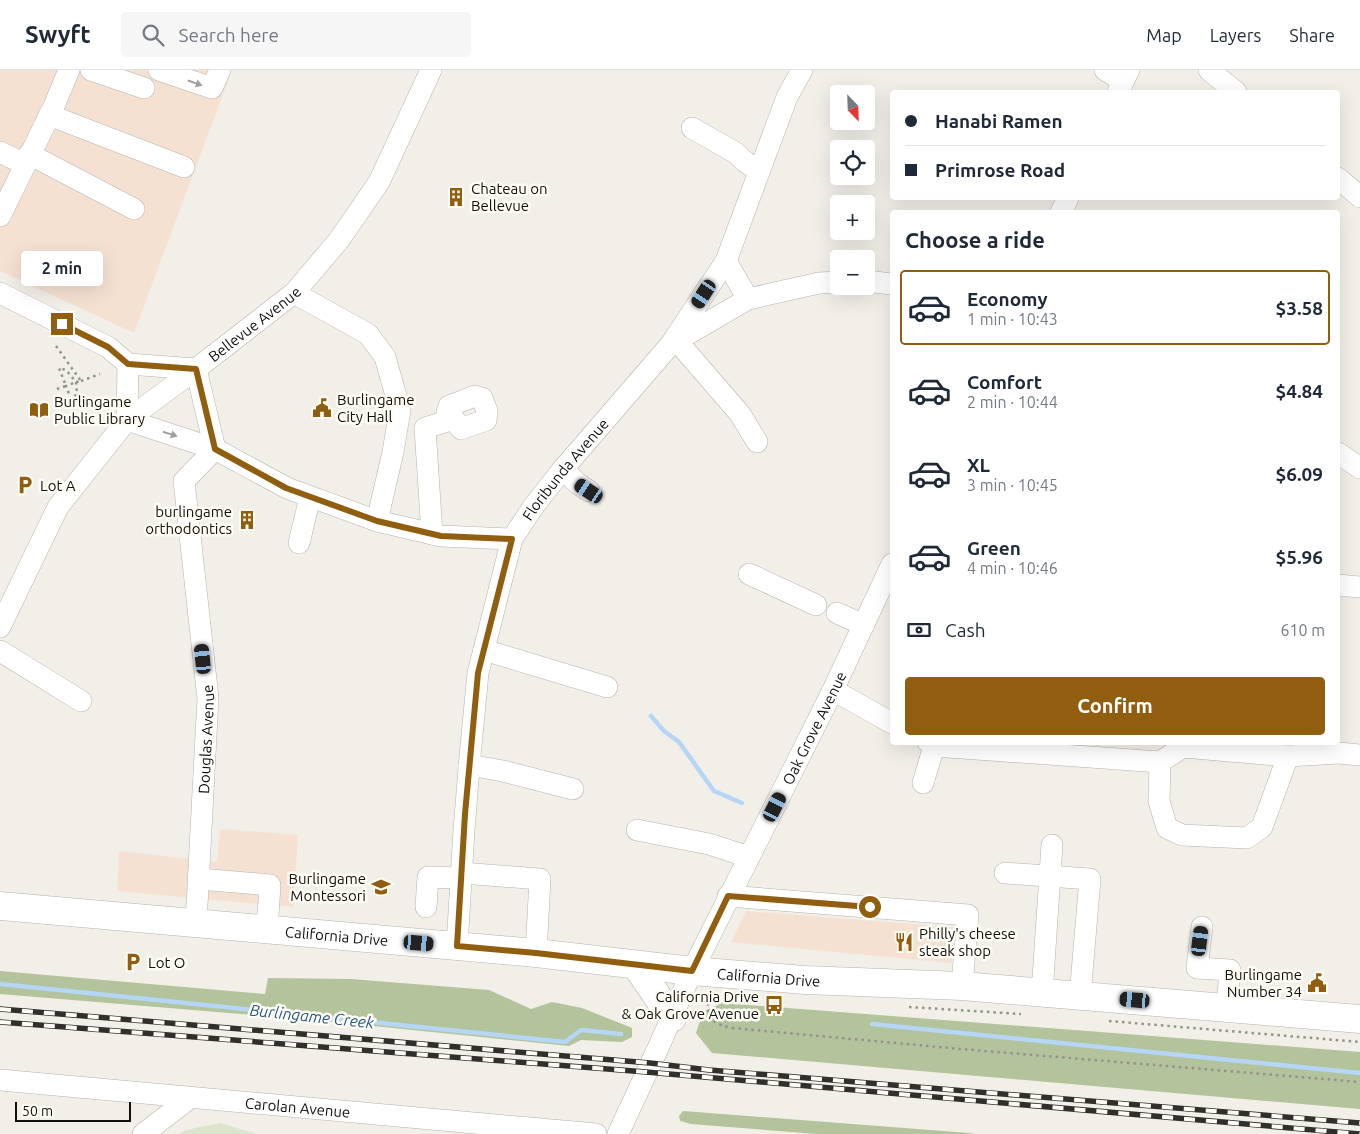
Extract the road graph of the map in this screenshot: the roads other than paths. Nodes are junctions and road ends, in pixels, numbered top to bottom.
1 (69, 70) edge
2 (91, 70) edge
3 (159, 70) edge
4 (220, 70) edge
5 (431, 70) edge
6 (802, 70) edge
7 (1105, 70) edge
8 (1209, 70) edge
9 (1123, 81) edge
10 (144, 88) dead end
11 (1234, 90) edge
12 (49, 115) junction
13 (692, 128) dead end
14 (0, 152) edge
15 (27, 159) junction
16 (184, 167) dead end
17 (759, 171) junction
18 (1340, 180) edge
19 (6, 186) edge
20 (1360, 198) edge
21 (134, 209) dead end
22 (0, 216) edge
23 (726, 261) junction
24 (830, 282) edge
25 (875, 282) edge
26 (890, 284) edge
27 (0, 293) edge
28 (294, 293) junction
29 (748, 299) junction
30 (674, 342) junction
31 (128, 364) junction
32 (196, 369) junction
33 (450, 419) dead end
34 (127, 420) junction
35 (757, 442) dead end
36 (215, 449) junction
37 (1340, 453) edge
38 (1360, 468) edge
39 (563, 469) junction
40 (589, 491) dead end
41 (310, 497) junction
42 (377, 521) junction
43 (432, 534) junction
44 (512, 539) junction
45 (299, 543) dead end
46 (890, 568) edge
47 (749, 574) dead end
48 (1340, 585) edge
49 (1360, 587) edge
50 (6, 598) edge
51 (816, 605) dead end
52 (836, 613) dead end
53 (864, 624) junction
54 (0, 627) edge
55 (484, 650) junction
56 (0, 651) edge
57 (608, 687) dead end
58 (833, 690) junction
59 (81, 701) dead end
60 (890, 722) edge
61 (931, 745) edge
62 (944, 745) edge
63 (1360, 755) edge
64 (1288, 756) junction
65 (1160, 762) junction
66 (469, 765) junction
67 (923, 783) dead end
68 (573, 789) dead end
69 (637, 830) dead end
70 (1052, 845) dead end
71 (750, 857) junction
72 (1005, 873) dead end
73 (461, 876) junction
74 (1049, 876) junction
75 (199, 879) junction
76 (728, 896) junction
77 (0, 906) edge
78 (426, 907) dead end
79 (196, 924) junction
80 (1202, 927) dead end
81 (266, 930) junction
82 (457, 946) junction
83 (536, 953) junction
84 (636, 965) junction
85 (692, 971) junction
86 (962, 986) junction
87 (1042, 992) junction
88 (1080, 996) junction
89 (1226, 1008) junction
90 (672, 1018) junction
91 (1360, 1018) edge
92 (0, 1080) edge
93 (190, 1098) junction
94 (143, 1134) edge
95 (596, 1134) edge
96 (618, 1134) edge

1 - 12 street
2 - 10 street
3 -> 4 street
5 - 28 street, Bellevue Avenue
6 - 17 street, Floribunda Avenue
7 - 9 street
8 - 11 street
12 - 15 street
12 - 16 street
13 - 17 street
14 - 15 street
15 - 19 street
15 - 21 street
17 - 23 street, Floribunda Avenue
18 - 20 street
19 - 22 street
23 - 29 street
23 - 30 street, Floribunda Avenue
24 - 29 street
25 - 26 street
27 - 31 street
28 - 32 street, Bellevue Avenue
28 - 42 street
29 - 30 street
30 - 35 street
30 - 39 street, Floribunda Avenue
31 - 32 street
31 - 34 street
32 - 34 street, Bellevue Avenue
32 - 36 street
33 - 43 street
34 -> 36 street
34 - 50 street, Bellevue Avenue
36 - 41 street
36 - 75 street, Douglas Avenue
37 - 38 street
39 - 40 street
39 - 44 street, Floribunda Avenue
41 - 42 street
41 - 45 street
42 - 43 street
43 - 44 street
44 - 55 street, Floribunda Avenue
46 - 53 street, Oak Grove Avenue
47 - 51 street
48 - 49 street
50 - 54 street, Bellevue Avenue
52 - 53 street
53 - 58 street, Oak Grove Avenue
55 - 57 street
55 - 66 street, Floribunda Avenue
56 - 59 street
58 - 60 street
58 - 71 street, Oak Grove Avenue
61 - 67 street
62 - 65 street
63 - 64 street
64 - 65 street
64 - 65 street
66 - 68 street
66 - 73 street, Floribunda Avenue
69 - 71 street
70 - 74 street
71 - 76 street, Oak Grove Avenue
72 - 74 street
73 - 78 street
73 - 82 street, Floribunda Avenue
73 - 83 street
74 - 87 street
74 - 88 street
75 - 79 street, Douglas Avenue
75 - 81 street
76 - 85 street, Oak Grove Avenue
76 - 86 street
77 - 79 main road, California Drive
79 - 81 main road, California Drive
80 - 89 street
81 - 82 main road, California Drive
82 - 83 main road, California Drive
83 - 84 main road, California Drive
84 - 85 main road, California Drive
84 - 90 main road
85 - 86 main road, California Drive
85 - 90 street, Oak Grove Avenue
86 - 87 main road, California Drive
87 - 88 main road, California Drive
88 - 89 main road, California Drive
89 - 91 main road, California Drive
90 - 96 street, Oak Grove Avenue
92 - 93 street, Carolan Avenue
93 - 94 street
93 - 95 street, Carolan Avenue

